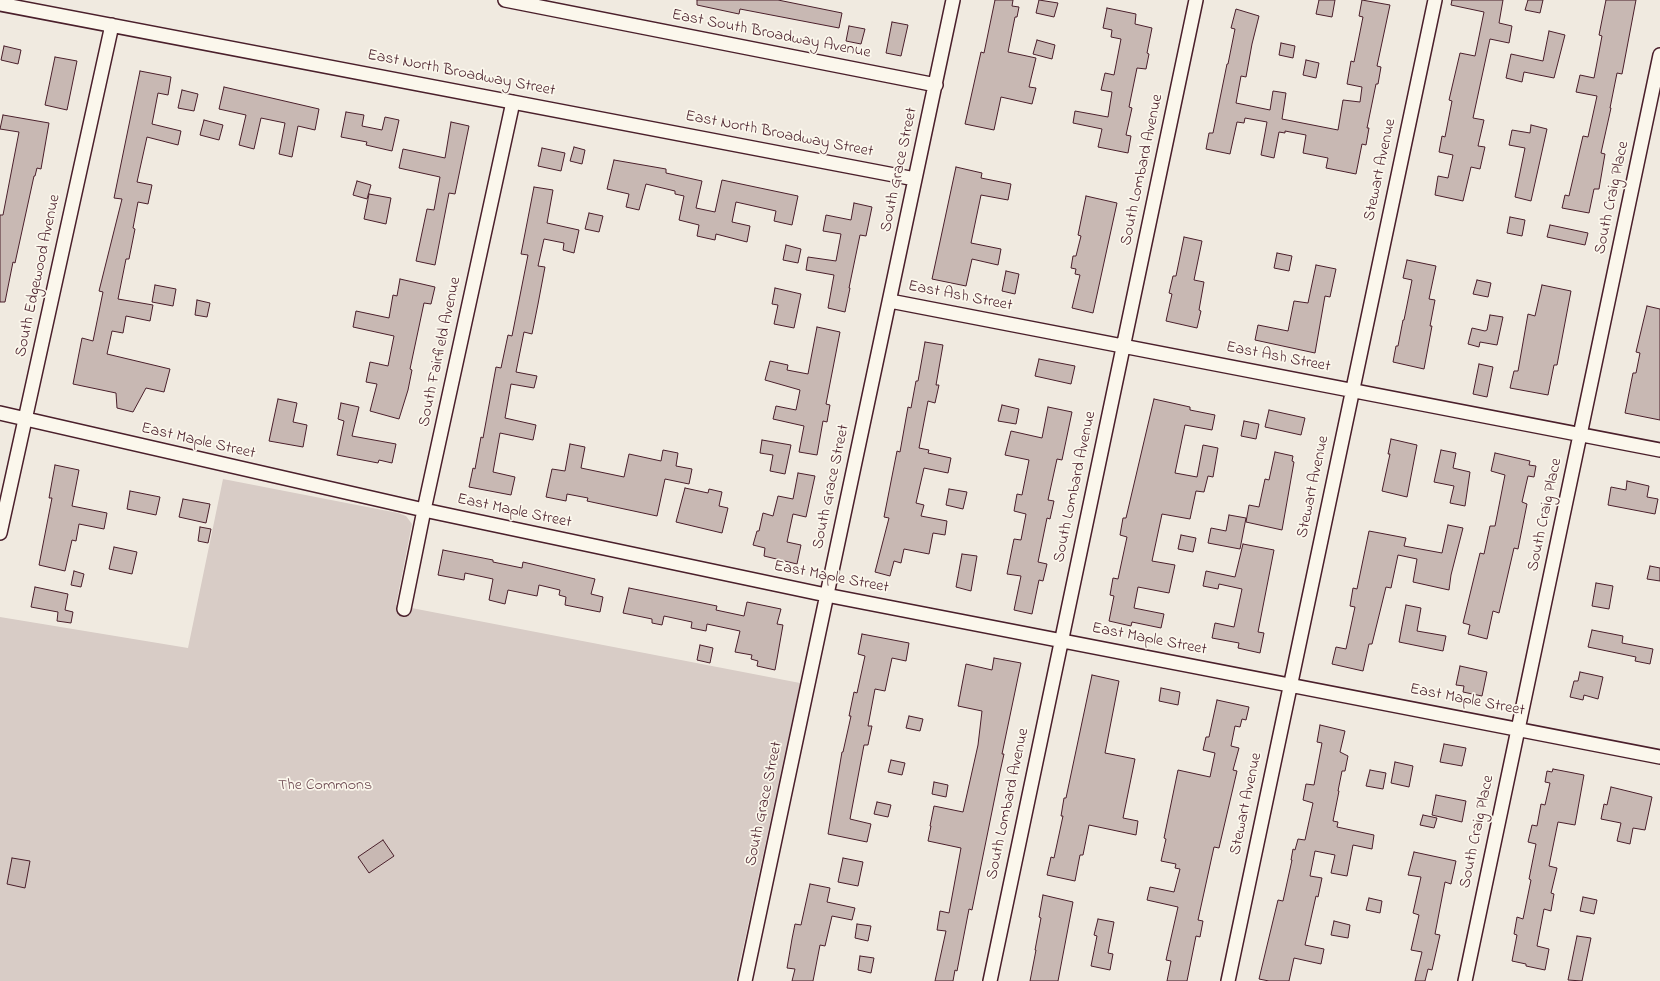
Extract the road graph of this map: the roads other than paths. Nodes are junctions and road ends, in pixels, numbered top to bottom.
1 (505, 0) edge
2 (953, 0) edge
3 (1196, 0) edge
4 (1435, 0) edge
5 (533, 3) edge
6 (0, 4) edge
7 (112, 25) junction
8 (1660, 55) edge
9 (936, 85) junction
10 (513, 102) junction
11 (915, 178) junction
12 (890, 301) junction
13 (1124, 345) junction
14 (1352, 390) junction
15 (0, 413) edge
16 (25, 418) junction
17 (1581, 434) junction
18 (1660, 450) edge
19 (424, 510) junction
20 (0, 533) edge
21 (826, 595) junction
22 (404, 609) dead end
23 (1061, 640) junction
24 (1290, 684) junction
25 (1517, 728) junction
26 (1660, 757) edge
27 (745, 981) edge
28 (990, 981) edge
29 (1228, 981) edge
30 (1465, 981) edge

1 - 5 street, East South Broadway Avenue
2 - 9 street, South Grace Street
3 - 13 street, South Lombard Avenue
4 - 14 street, Stewart Avenue
5 - 9 street, East South Broadway Avenue
6 - 7 street, East North Broadway Street
7 - 10 street, East North Broadway Street
7 - 16 street, South Edgewood Avenue
8 - 17 street, South Craig Place
9 - 11 street, South Grace Street
10 - 11 street, East North Broadway Street
10 - 19 street, South Fairfield Avenue
11 - 12 street, South Grace Street
12 - 13 street, East Ash Street
12 - 21 street, South Grace Street
13 - 14 street, East Ash Street
13 - 23 street, South Lombard Avenue
14 - 17 street, East Ash Street
14 - 24 street, Stewart Avenue
15 - 16 street, East Maple Street
16 - 19 street, East Maple Street
16 - 20 street, South Edgewood Avenue
17 - 18 street, East Ash Street
17 - 25 street, South Craig Place
19 - 21 street, East Maple Street
19 - 22 street, South Fairfield Avenue
21 - 23 street, East Maple Street
21 - 27 street, South Grace Street
23 - 24 street, East Maple Street
23 - 28 street, South Lombard Avenue
24 - 25 street, East Maple Street
24 - 29 street, Stewart Avenue
25 - 26 street, East Maple Street
25 - 30 street, South Craig Place

